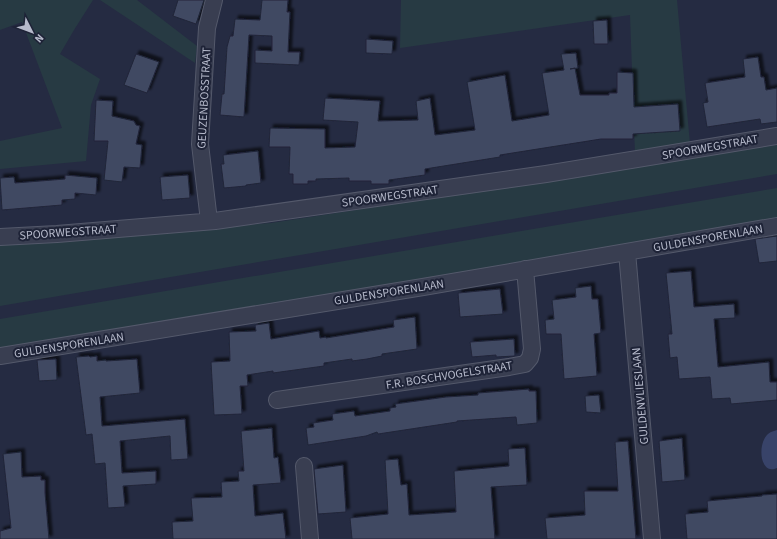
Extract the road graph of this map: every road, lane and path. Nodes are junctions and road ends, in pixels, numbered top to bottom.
1 (214, 0) edge
2 (777, 136) edge
3 (209, 221) junction
4 (777, 226) edge
5 (0, 237) edge
6 (627, 252) junction
7 (525, 269) junction
8 (0, 356) edge
9 (277, 400) dead end
10 (304, 466) dead end
11 (310, 539) edge
12 (652, 539) edge

1 - 3 street, GEUZENBOSSTRAAT
2 - 3 street, SPOORWEGSTRAAT
3 - 5 street, SPOORWEGSTRAAT
4 - 6 street, GULDENSPORENLAAN
6 - 7 street, GULDENSPORENLAAN
6 - 12 street, GULDENVLIESLAAN
7 - 8 street, GULDENSPORENLAAN
7 - 9 street, F.R. BOSCHVOGELSTRAAT
10 - 11 street

